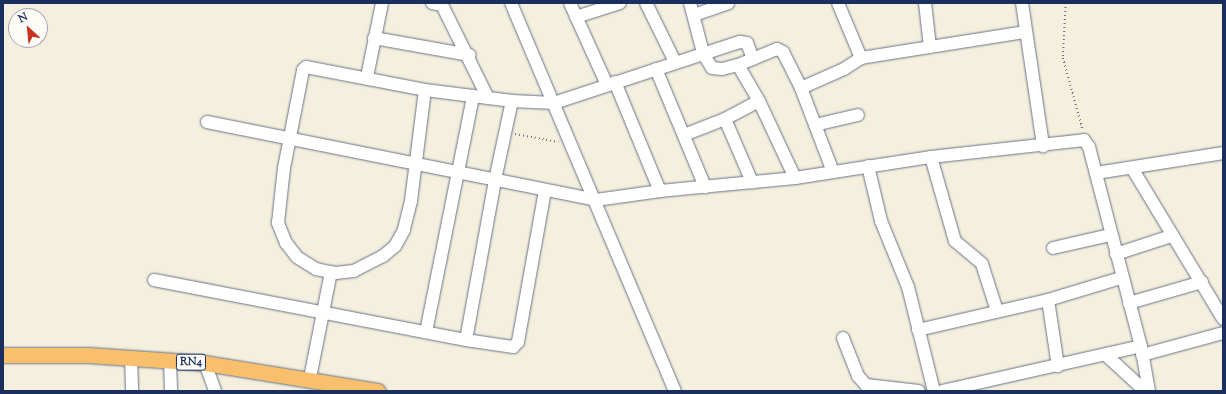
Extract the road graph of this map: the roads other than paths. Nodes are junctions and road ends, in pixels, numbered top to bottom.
1 (382, 3) edge
2 (511, 3) edge
3 (570, 3) edge
4 (620, 3) edge
5 (646, 3) edge
6 (728, 3) edge
7 (838, 3) edge
8 (925, 3) edge
9 (1022, 3) edge
10 (441, 4) edge
11 (692, 9) edge
12 (576, 17) junction
13 (1026, 32) junction
14 (374, 38) junction
15 (930, 47) junction
16 (703, 53) junction
17 (469, 55) junction
18 (861, 58) junction
19 (753, 59) junction
20 (675, 62) junction
21 (738, 65) junction
22 (656, 69) junction
23 (367, 77) junction
24 (611, 84) junction
25 (801, 88) junction
26 (426, 90) junction
27 (473, 96) junction
28 (488, 98) junction
29 (512, 101) junction
30 (759, 101) junction
31 (554, 103) junction
32 (858, 115) dead end
33 (725, 119) junction
34 (207, 122) dead end
35 (815, 125) junction
36 (684, 135) junction
37 (290, 139) junction
38 (1043, 146) junction
39 (1223, 153) edge
40 (932, 157) junction
41 (417, 165) junction
42 (868, 166) junction
43 (1132, 168) junction
44 (457, 172) junction
45 (833, 172) junction
46 (1096, 173) junction
47 (795, 178) junction
48 (494, 180) junction
49 (752, 182) junction
50 (705, 187) junction
51 (545, 190) junction
52 (660, 191) junction
53 (596, 200) junction
54 (1110, 235) junction
55 (1171, 236) junction
56 (1052, 248) dead end
57 (1116, 254) junction
58 (331, 272) junction
59 (1121, 278) junction
60 (154, 280) dead end
61 (1202, 282) junction
62 (1048, 300) junction
63 (1129, 303) junction
64 (997, 311) junction
65 (324, 313) junction
66 (1223, 319) edge
67 (918, 330) junction
68 (426, 332) junction
69 (1223, 333) edge
70 (843, 338) dead end
71 (466, 340) junction
72 (1141, 350) junction
73 (3, 355) edge
74 (1106, 355) junction
75 (130, 358) junction
76 (170, 361) junction
77 (205, 363) junction
78 (1058, 366) junction
79 (310, 378) junction
80 (342, 388) edge
81 (132, 391) edge
82 (171, 391) edge
83 (215, 391) edge
84 (378, 391) edge
85 (675, 391) edge
86 (919, 391) edge
87 (934, 391) edge
88 (942, 391) edge
89 (1145, 391) edge
90 (1149, 391) edge

1 - 14 street
2 - 31 street
3 - 12 street
4 - 12 street
5 - 20 street
6 - 11 street
7 - 18 street
8 - 15 street
9 - 13 street
10 - 17 street
11 - 16 street
12 - 24 street
13 - 15 street
13 - 38 street
14 - 17 street
14 - 23 street
15 - 18 street
16 - 19 street
16 - 20 street
16 - 21 street
17 - 28 street
18 - 25 street
19 - 21 street
19 - 25 street
20 - 22 street
21 - 30 street
22 - 24 street
22 - 36 street
23 - 26 street
23 - 37 street
24 - 31 street
24 - 52 street
25 - 35 street
26 - 27 street
26 - 41 street
27 - 28 street
27 - 44 street
28 - 29 street
29 - 31 street
29 - 48 street
30 - 33 street
30 - 47 street
31 - 53 street
32 - 35 street
33 - 36 street
33 - 49 street
34 - 37 street
35 - 45 street
36 - 50 street
37 - 41 street
37 - 58 street
38 - 40 street
38 - 46 street
39 - 43 street
40 - 42 street
40 - 64 street
41 - 44 street
41 - 58 street
42 - 45 street
42 - 67 street
43 - 46 street
43 - 55 street
44 - 48 street
44 - 68 street
45 - 47 street
46 - 54 street
47 - 49 street
48 - 51 street
48 - 71 street
49 - 50 street
50 - 52 street
51 - 53 street
51 - 71 street
52 - 53 street
53 - 85 street
54 - 56 street
54 - 57 street
55 - 57 street
55 - 61 street
57 - 59 street
58 - 65 street
59 - 62 street
59 - 63 street
60 - 65 street
61 - 63 street
61 - 66 street
62 - 64 street
62 - 78 street
63 - 72 street
64 - 67 street
65 - 68 street
65 - 79 street
67 - 87 street
68 - 71 street
69 - 72 street
70 - 86 street
72 - 74 street
72 - 90 street
73 - 75 main road, RN4
74 - 78 street
74 - 89 street
75 - 76 main road, RN4
75 - 81 street
76 - 77 main road, RN4
76 - 82 street
77 - 79 main road, RN4
77 - 83 street
78 - 88 street
79 - 80 main road, RN4
80 - 84 main road, RN4

